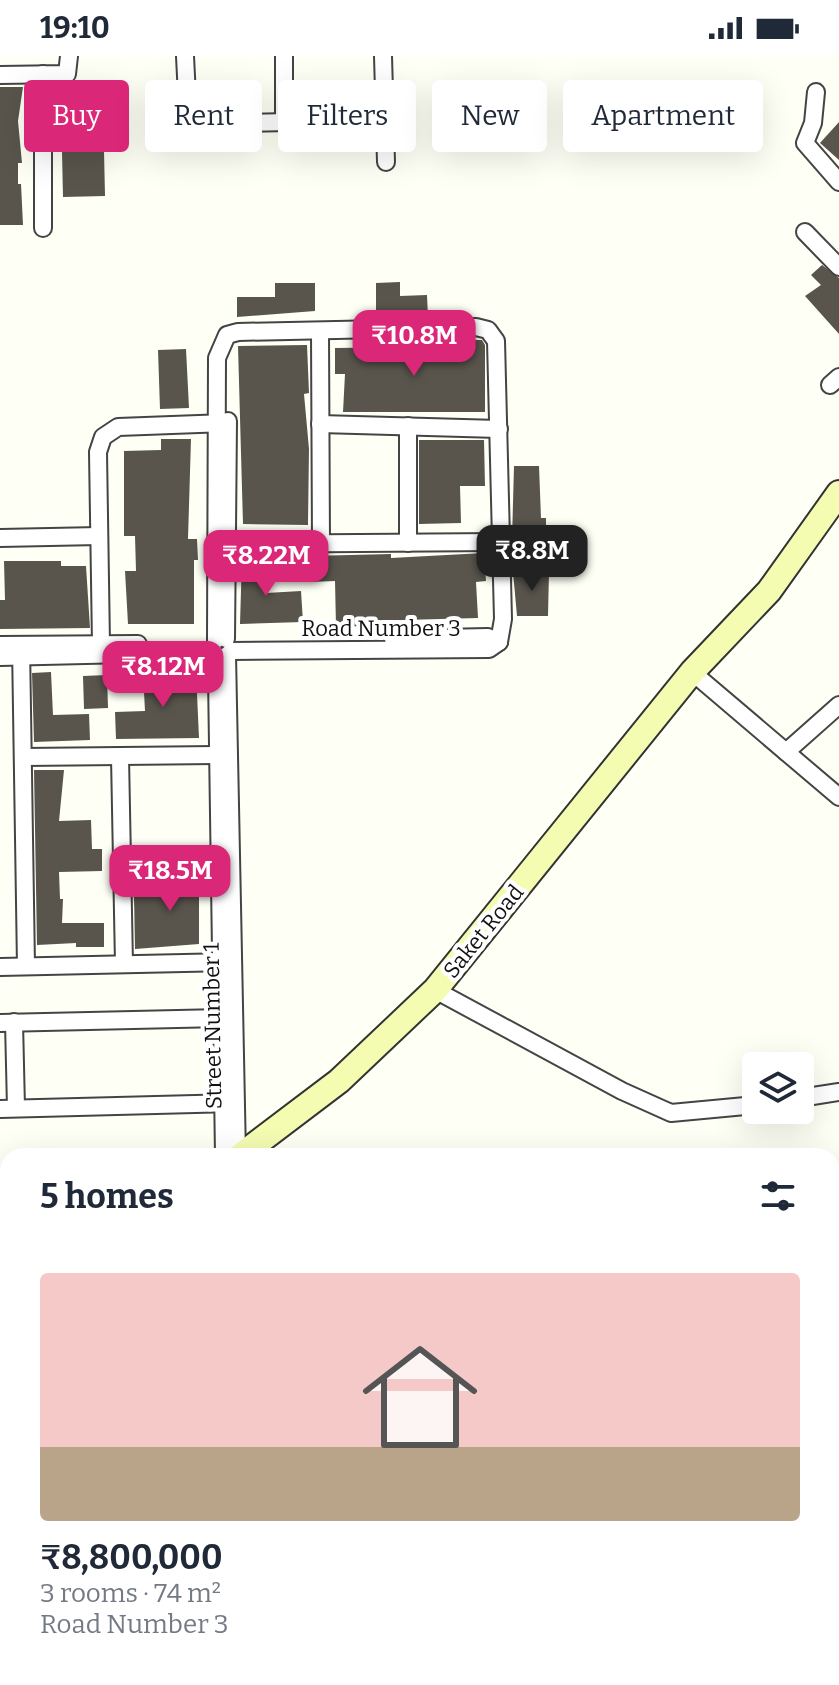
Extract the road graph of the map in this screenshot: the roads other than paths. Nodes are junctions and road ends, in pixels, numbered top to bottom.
1 (69, 56) edge
2 (185, 56) edge
3 (284, 56) edge
4 (383, 56) edge
5 (43, 74) junction
6 (0, 75) edge
7 (284, 80) edge
8 (384, 80) edge
9 (816, 92) dead end
10 (278, 122) edge
11 (386, 152) edge
12 (386, 162) dead end
13 (839, 182) edge
14 (43, 228) dead end
15 (805, 232) dead end
16 (839, 267) edge
17 (320, 333) junction
18 (223, 423) junction
19 (320, 424) junction
20 (408, 426) junction
21 (499, 429) junction
22 (839, 493) edge
23 (99, 536) junction
24 (0, 538) edge
25 (500, 542) junction
26 (408, 543) junction
27 (222, 544) junction
28 (321, 545) junction
29 (101, 644) junction
30 (0, 645) edge
31 (222, 647) junction
32 (21, 651) junction
33 (0, 657) edge
34 (692, 672) junction
35 (839, 705) edge
36 (786, 752) junction
37 (217, 755) junction
38 (24, 757) junction
39 (120, 757) junction
40 (839, 797) edge
41 (226, 962) junction
42 (124, 964) junction
43 (26, 966) junction
44 (0, 967) edge
45 (435, 990) junction
46 (222, 1018) junction
47 (7, 1023) edge
48 (839, 1092) edge
49 (814, 1096) edge
50 (229, 1103) junction
51 (742, 1106) edge
52 (8, 1108) edge
53 (225, 1148) edge
54 (237, 1148) edge
55 (249, 1148) edge

1 - 5 street
2 - 10 street
3 - 7 street
4 - 8 street
5 - 6 street
5 - 14 street
9 - 13 street
11 - 12 street
15 - 16 street
17 - 18 street, Street Number 1
17 - 19 street
17 - 21 street
18 - 23 street
18 - 27 street, Street Number 1
19 - 20 street
19 - 28 street
20 - 21 street
20 - 26 street
21 - 25 street
22 - 34 street, Saket Road
23 - 24 street
23 - 29 street
25 - 26 street
25 - 31 street, Road Number 3
26 - 28 street
27 - 28 street
27 - 31 street, Street Number 1
29 - 31 street, Road Number 3
29 - 32 street, Road Number 3
30 - 32 street, Road Number 3
31 - 32 street, Road Number 3
31 - 37 street, Street Number 1
31 - 41 street, Street Number 1
32 - 33 street, Road Number 3
32 - 38 street
34 - 36 street
34 - 45 street, Saket Road
35 - 36 street
36 - 40 street
37 - 39 street
37 - 41 street, Street Number 1
38 - 39 street
38 - 43 street
39 - 42 street
41 - 42 street
41 - 46 street, Street Number 1
41 - 50 street, Street Number 1
42 - 43 street
43 - 44 street
45 - 51 street
45 - 55 street, Saket Road
46 - 47 street
46 - 50 street, Street Number 1
47 - 52 street
48 - 49 street
50 - 52 street
50 - 53 street, Street Number 1
50 - 54 street, Street Number 1

